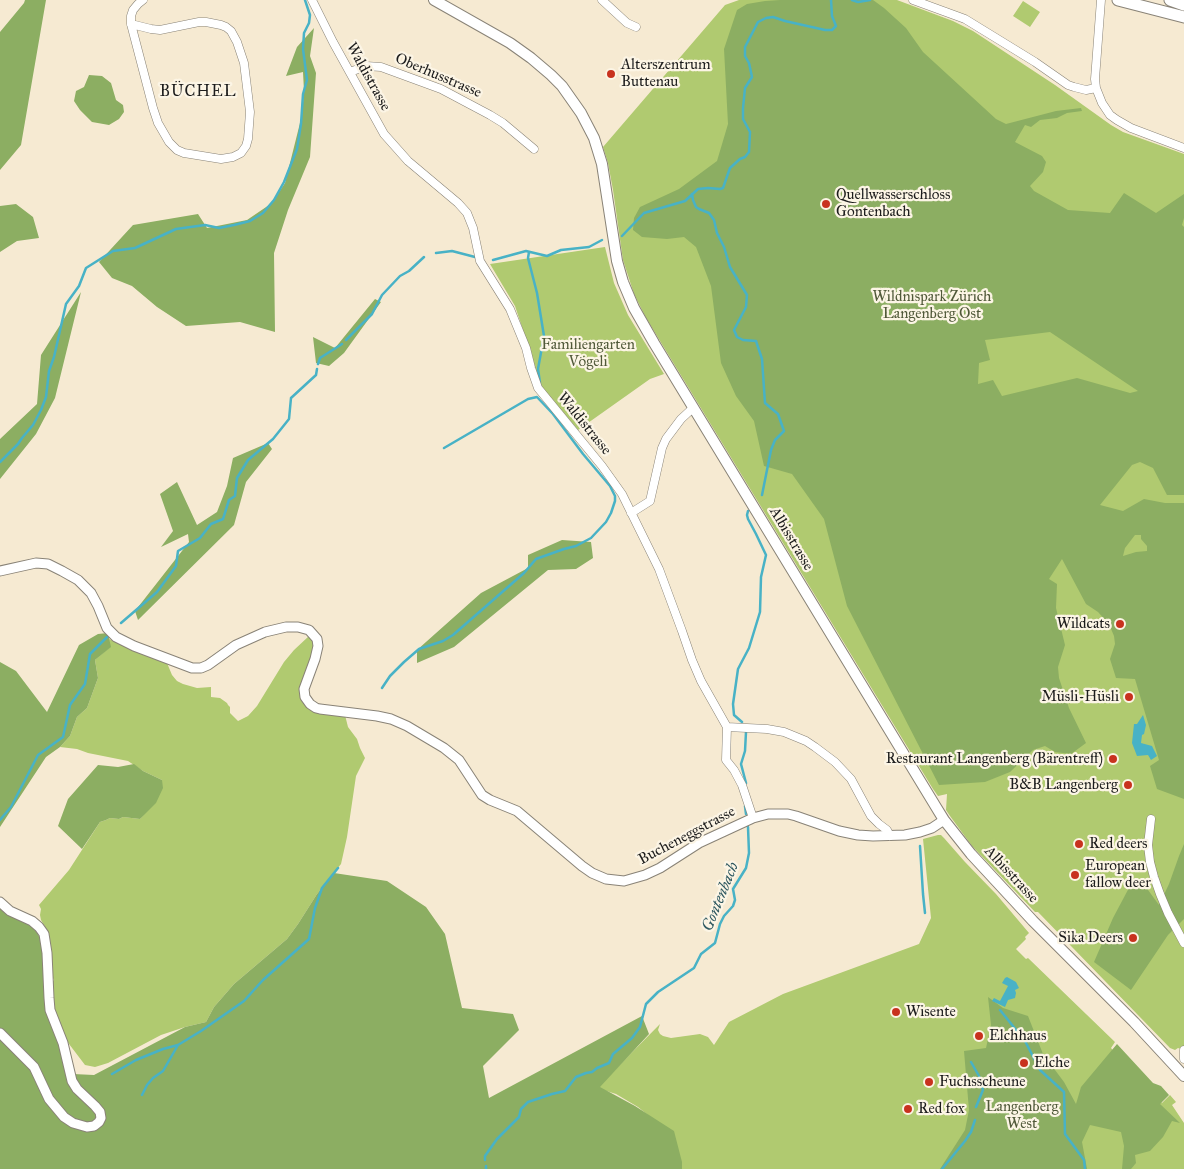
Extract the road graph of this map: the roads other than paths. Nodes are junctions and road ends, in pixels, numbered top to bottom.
1 (142, 0) edge
2 (312, 0) edge
3 (434, 0) edge
4 (602, 0) edge
5 (913, 0) edge
6 (1101, 0) edge
7 (1118, 0) edge
8 (1170, 0) edge
9 (1184, 5) edge
10 (1184, 17) edge
11 (131, 24) junction
12 (636, 27) dead end
13 (350, 72) junction
14 (1096, 88) junction
15 (1184, 148) edge
16 (534, 149) dead end
17 (693, 408) junction
18 (631, 513) junction
19 (0, 571) edge
20 (727, 727) junction
21 (754, 818) junction
22 (1152, 819) dead end
23 (944, 820) junction
24 (890, 836) junction
25 (0, 902) edge
26 (1184, 943) edge
27 (0, 1033) edge
28 (1184, 1050) edge
29 (1184, 1059) edge
30 (1184, 1076) edge

1 - 11 street
2 - 13 street, Waldistrasse
3 - 17 main road, Albisstrasse
4 - 12 street
5 - 14 street
6 - 14 street
7 - 10 main road
8 - 9 main road
11 - 11 street
13 - 16 street, Oberhusstrasse
13 - 18 street, Waldistrasse
14 - 15 street
17 - 18 street
17 - 23 main road, Albisstrasse
18 - 20 street, Waldistrasse
19 - 21 street, Bucheneggstrasse
20 - 21 street
20 - 24 street
21 - 24 street, Bucheneggstrasse
22 - 26 street
23 - 24 street, Bucheneggstrasse
23 - 30 main road, Albisstrasse
25 - 27 street
28 - 29 street

